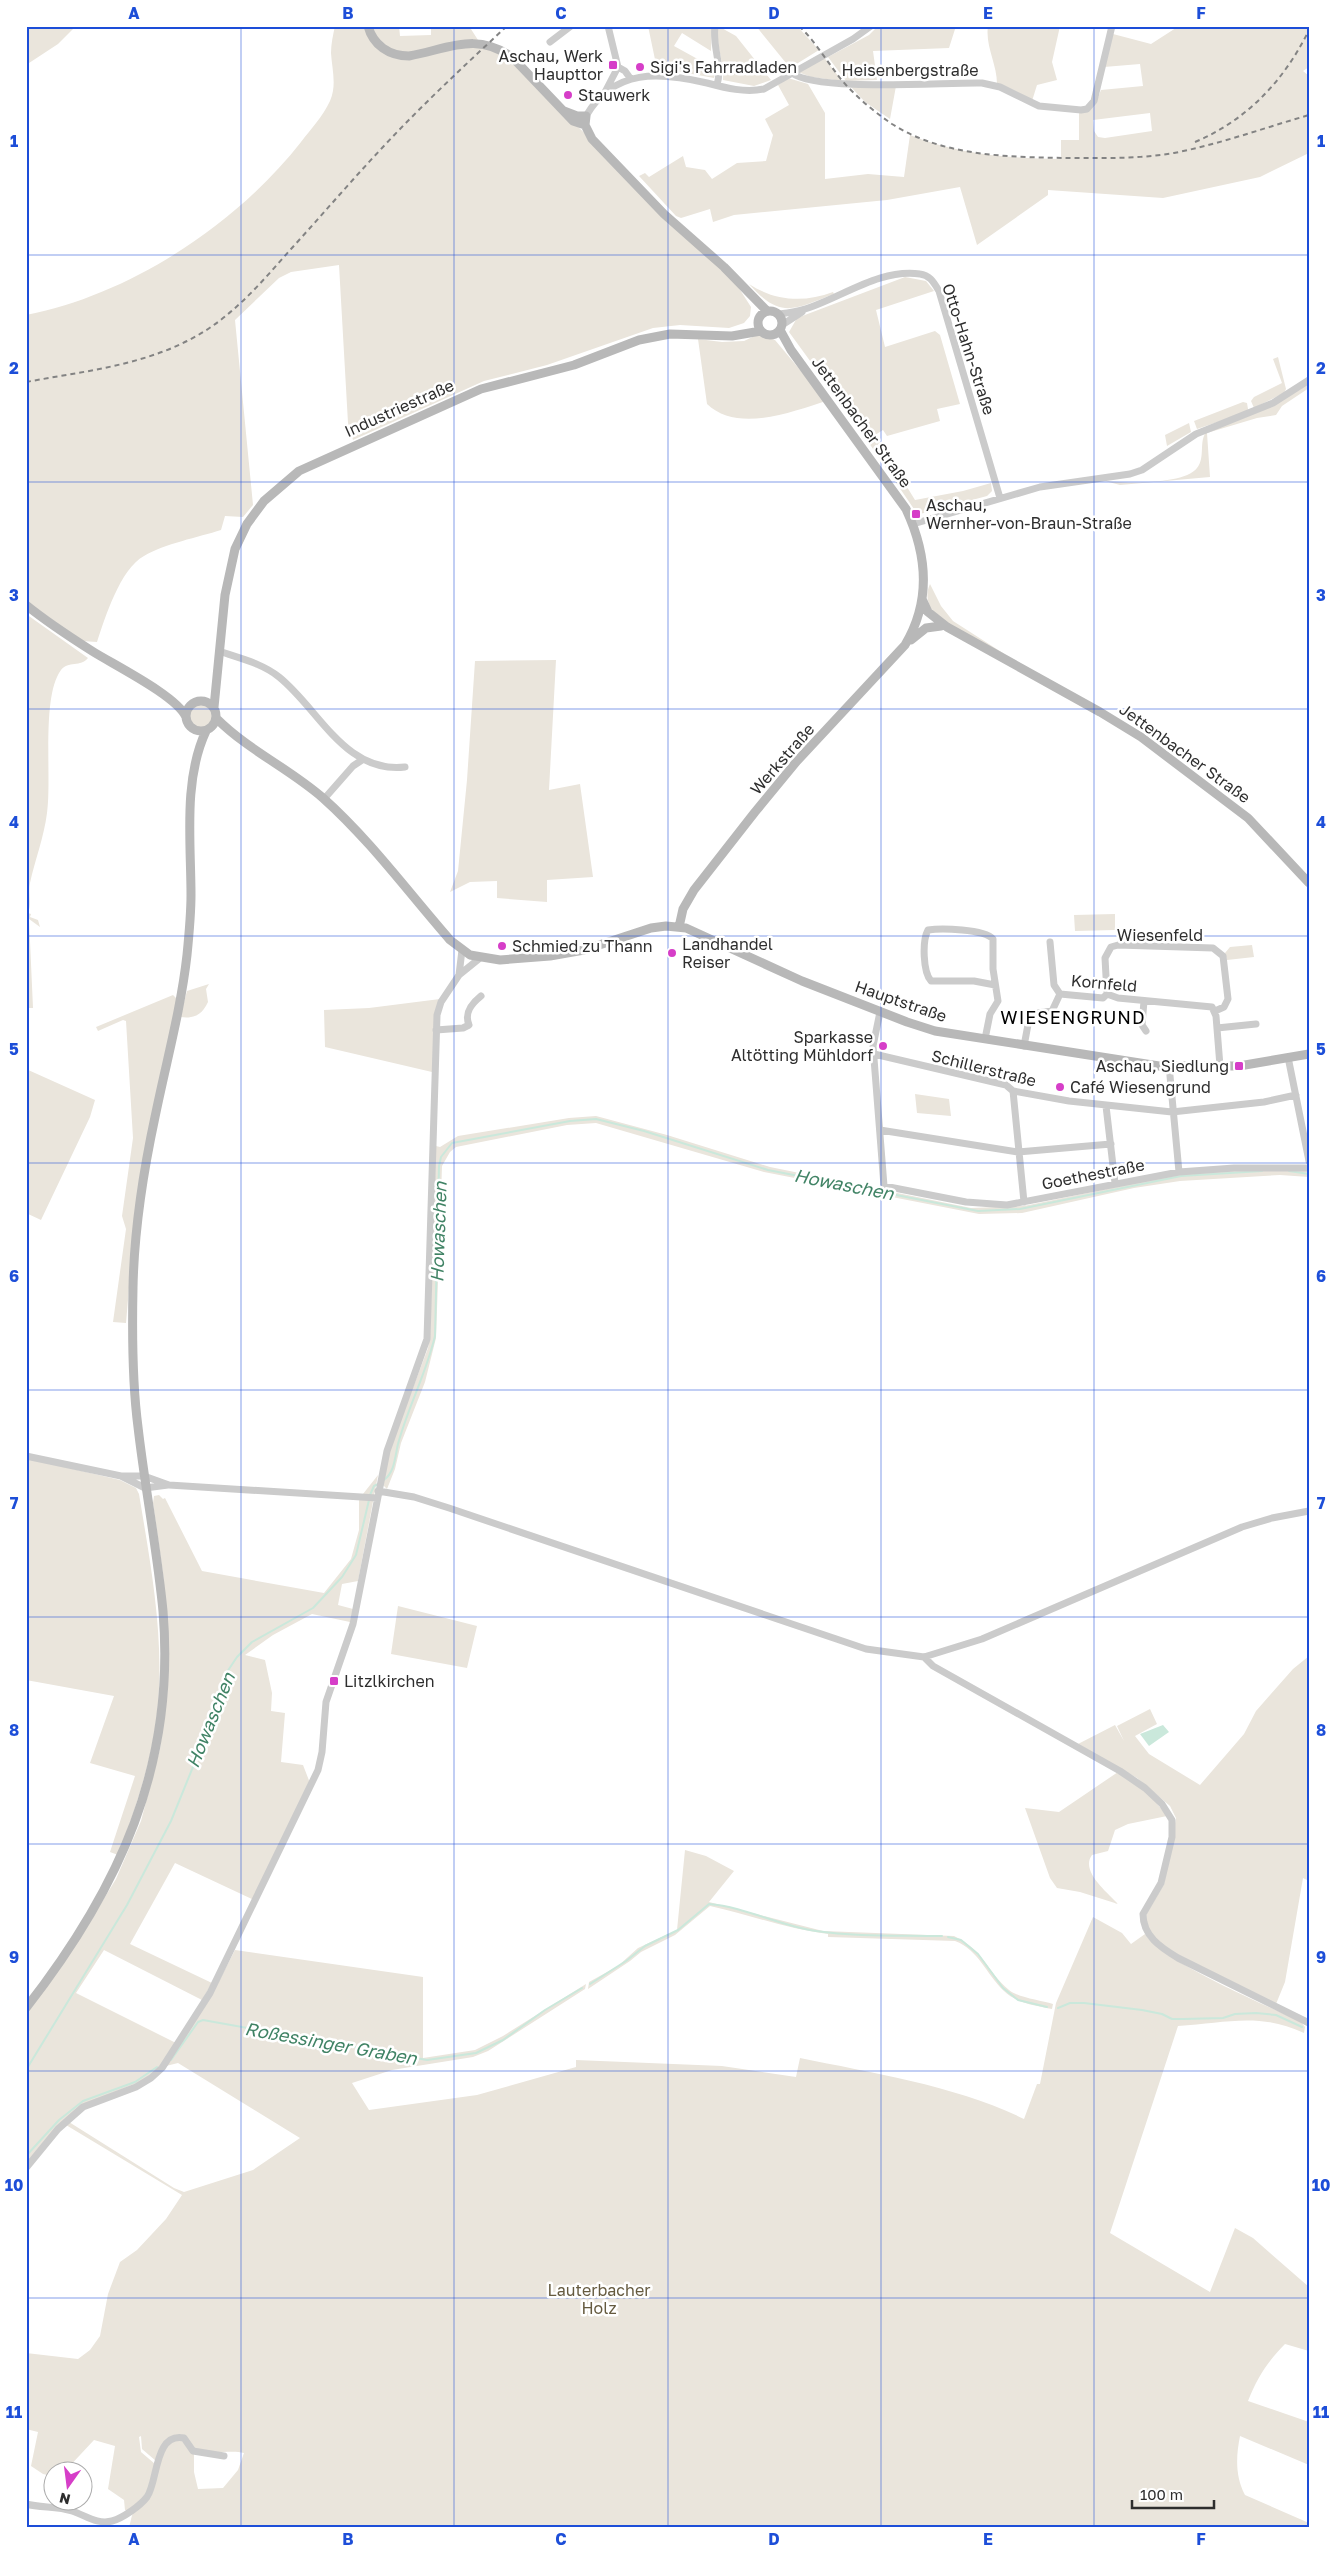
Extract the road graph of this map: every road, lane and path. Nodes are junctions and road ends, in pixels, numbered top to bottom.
1 (368, 26) edge
2 (571, 26) edge
3 (608, 26) edge
4 (715, 26) edge
5 (871, 26) edge
6 (1112, 26) edge
7 (550, 42) dead end
8 (618, 67) junction
9 (792, 73) junction
10 (630, 78) junction
11 (717, 85) junction
12 (603, 95) junction
13 (585, 121) junction
14 (806, 309) junction
15 (779, 314) junction
16 (761, 320) junction
17 (778, 330) junction
18 (1309, 380) edge
19 (1000, 498) junction
20 (913, 524) junction
21 (922, 600) junction
22 (26, 605) edge
23 (918, 618) junction
24 (944, 627) junction
25 (905, 645) junction
26 (219, 651) junction
27 (216, 678) junction
28 (161, 693) junction
29 (203, 701) junction
30 (192, 704) junction
31 (214, 707) junction
32 (186, 717) junction
33 (217, 719) junction
34 (193, 729) junction
35 (208, 730) junction
36 (235, 736) junction
37 (197, 754) junction
38 (362, 760) junction
39 (405, 767) dead end
40 (324, 800) junction
41 (1309, 883) edge
42 (679, 927) junction
43 (1050, 942) dead end
44 (462, 950) junction
45 (480, 958) junction
46 (459, 975) junction
47 (995, 985) junction
48 (1060, 994) junction
49 (1107, 994) junction
50 (480, 996) dead end
51 (1144, 1001) junction
52 (1215, 1011) junction
53 (880, 1012) junction
54 (1256, 1024) dead end
55 (1217, 1028) junction
56 (436, 1030) junction
57 (1146, 1031) dead end
58 (985, 1039) junction
59 (1024, 1046) junction
60 (874, 1054) junction
61 (1309, 1054) edge
62 (1288, 1057) junction
63 (1169, 1065) junction
64 (1220, 1066) junction
65 (1013, 1090) junction
66 (1296, 1095) junction
67 (1106, 1106) junction
68 (1172, 1112) junction
69 (880, 1130) junction
70 (1111, 1144) junction
71 (1018, 1152) junction
72 (1309, 1161) edge
73 (1309, 1168) edge
74 (1180, 1172) junction
75 (1115, 1183) junction
76 (1024, 1202) junction
77 (26, 1456) edge
78 (121, 1476) junction
79 (144, 1476) junction
80 (169, 1485) junction
81 (145, 1488) junction
82 (377, 1494) junction
83 (1309, 1511) edge
84 (924, 1657) junction
85 (26, 2008) edge
86 (1309, 2022) edge
87 (26, 2168) edge
88 (224, 2456) dead end
89 (26, 2504) edge

1 - 13 street
2 - 7 street
3 - 8 street
4 - 11 street
5 - 9 street
6 - 9 street, Heisenbergstraße
8 - 10 street
8 - 12 street
9 - 11 street
10 - 11 street
10 - 12 street
12 - 13 street
13 - 16 street
14 - 15 street, Otto-Hahn-Straße
14 - 17 street, Otto-Hahn-Straße
14 - 19 street, Otto-Hahn-Straße
15 - 16 street
15 - 17 street
16 - 17 street
16 - 26 street, Industriestraße
17 - 20 street, Jettenbacher Straße
18 - 19 street
19 - 20 street
20 - 21 street, Jettenbacher Straße
21 - 23 street, Jettenbacher Straße
21 - 24 street, Jettenbacher Straße
22 - 28 street
23 - 24 street, Jettenbacher Straße
23 - 25 street, Werkstraße
24 - 25 street
24 - 41 street, Jettenbacher Straße
25 - 42 street, Werkstraße
26 - 27 street, Industriestraße
26 - 38 street
27 - 29 street, Industriestraße
27 - 31 street, Industriestraße
28 - 30 street
28 - 32 street
29 - 30 street
29 - 31 street
30 - 32 street
31 - 33 street
32 - 34 street
33 - 35 street
33 - 36 street
34 - 35 street
34 - 37 street
35 - 36 street
35 - 37 street
36 - 40 street
37 - 79 street
38 - 39 street
38 - 40 street
40 - 44 street
42 - 45 street, Hauptstraße
42 - 53 street, Hauptstraße
43 - 48 street, Kornfeld
44 - 45 street
44 - 46 street
45 - 46 street
46 - 56 street
47 - 47 street
47 - 58 street
48 - 49 street, Kornfeld
48 - 59 street, Kornfeld
49 - 51 street, Kornfeld
49 - 52 street, Wiesenfeld
50 - 56 street
51 - 52 street, Kornfeld
51 - 57 street, Kornfeld
52 - 55 street
53 - 58 street, Hauptstraße
53 - 60 street
54 - 55 street
55 - 64 street
56 - 82 street
58 - 59 street, Hauptstraße
59 - 63 street, Hauptstraße
60 - 65 street, Schillerstraße
60 - 69 street
61 - 62 street, Hauptstraße
62 - 64 street, Hauptstraße
62 - 66 street
63 - 64 street, Hauptstraße
63 - 68 street
65 - 67 street, Schillerstraße
65 - 71 street
66 - 68 street, Schillerstraße
66 - 72 street
67 - 68 street, Schillerstraße
67 - 70 street
68 - 74 street
69 - 71 street
69 - 76 street, Goethestraße
70 - 71 street
70 - 75 street
71 - 76 street
73 - 74 street, Goethestraße
74 - 75 street, Goethestraße
75 - 76 street, Goethestraße
77 - 78 street
78 - 79 street
78 - 81 street
79 - 80 street
79 - 81 street
80 - 81 street
80 - 82 street
81 - 85 street
82 - 84 street
82 - 87 street
83 - 84 street
84 - 86 street
88 - 89 street

